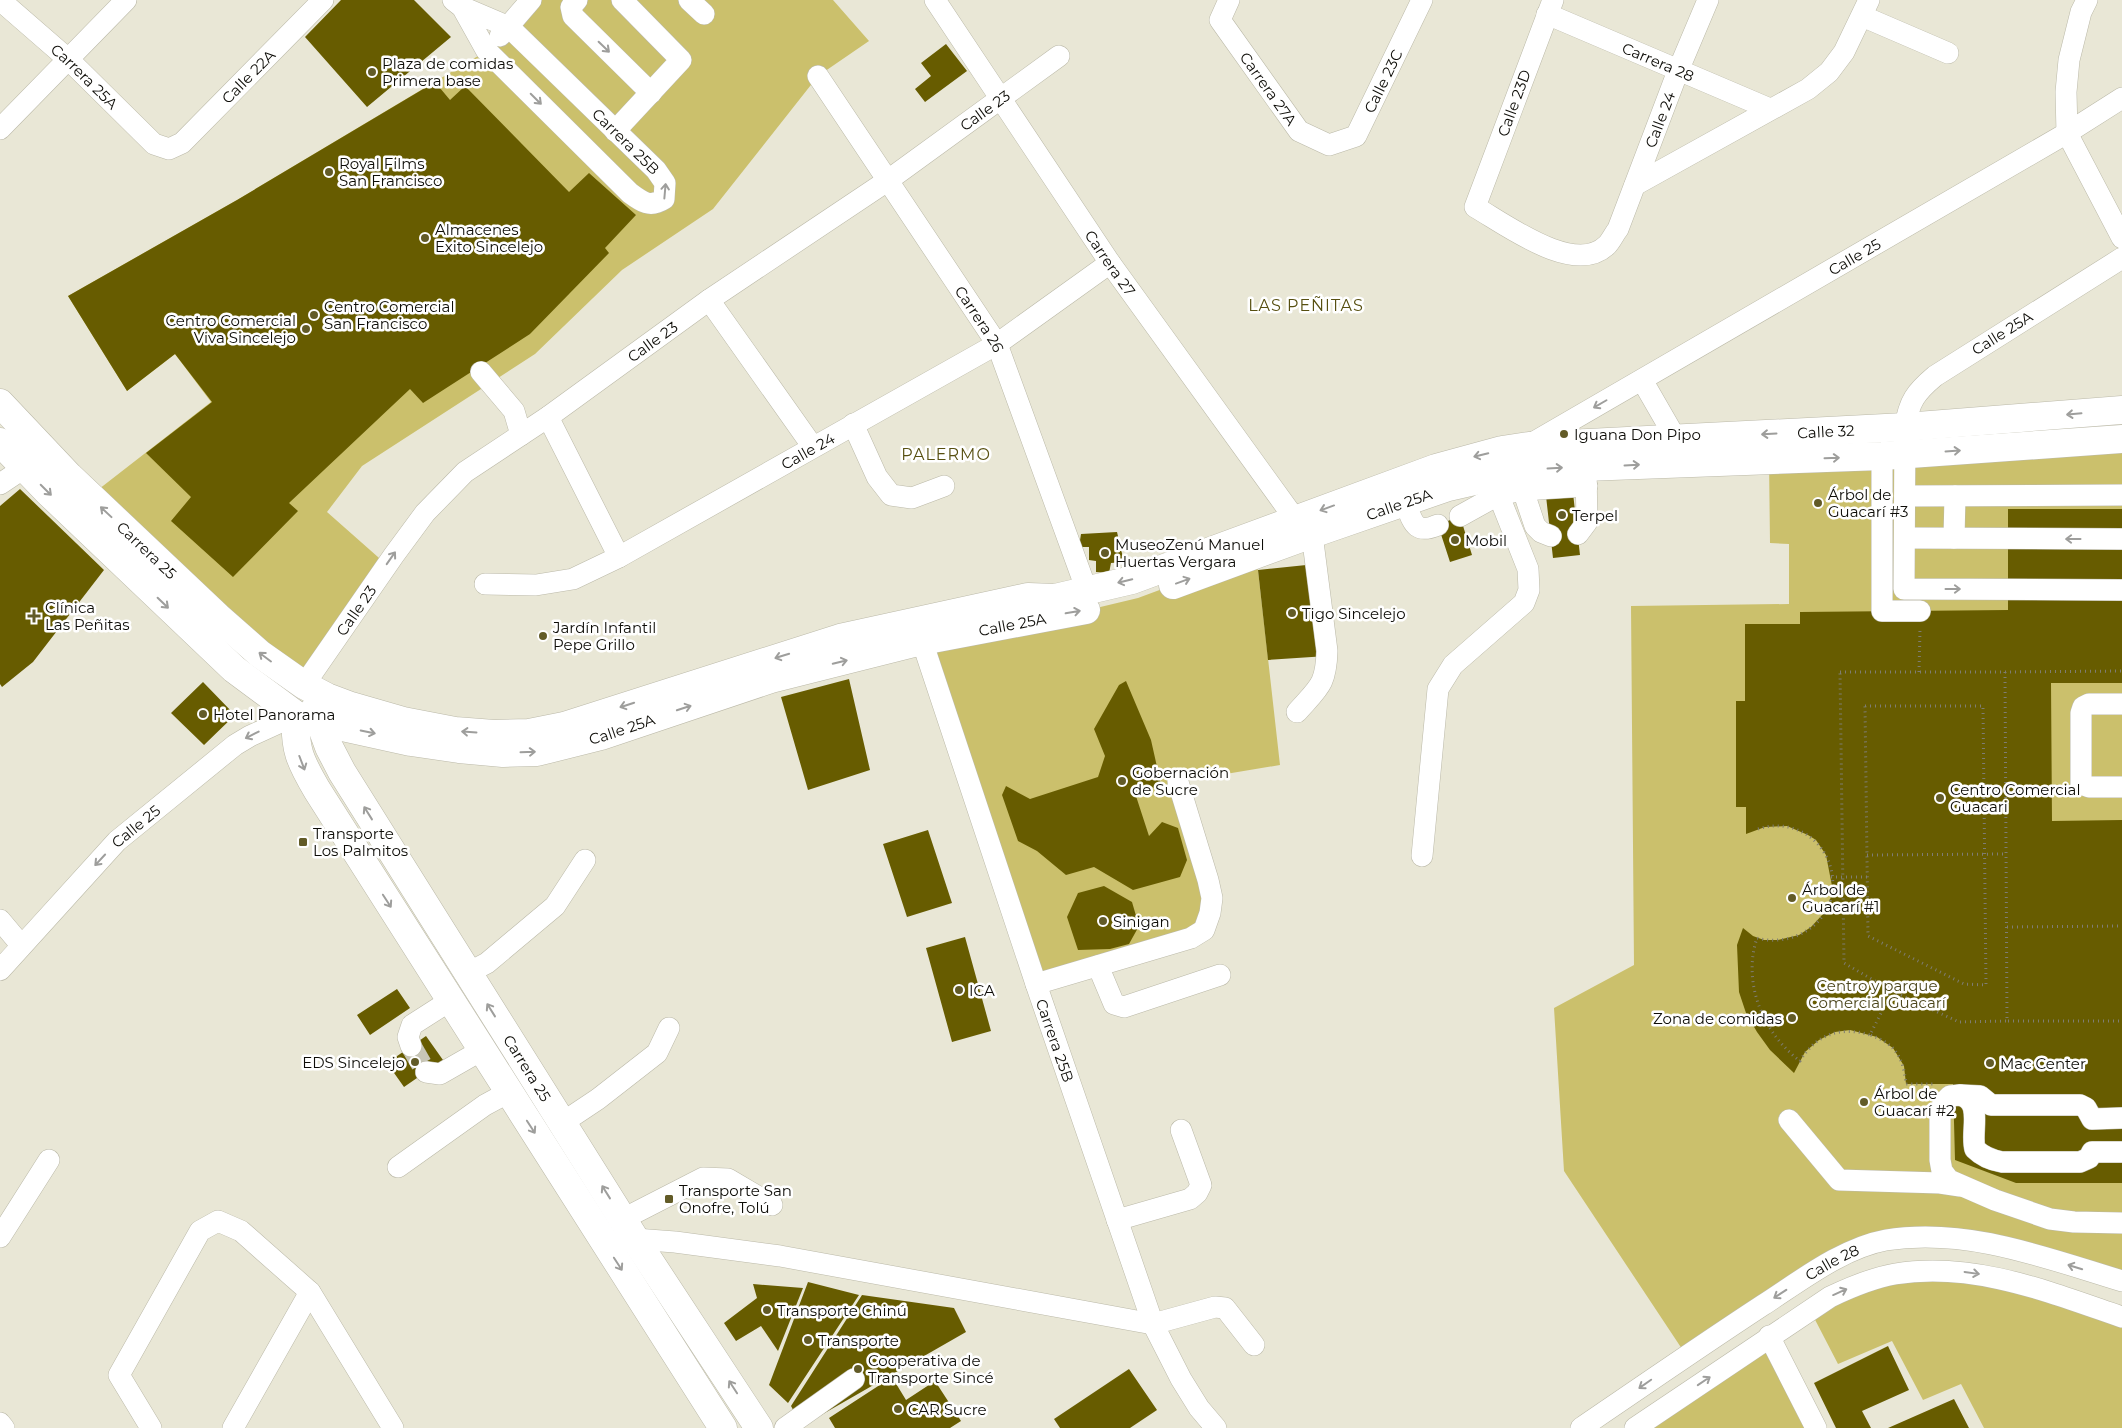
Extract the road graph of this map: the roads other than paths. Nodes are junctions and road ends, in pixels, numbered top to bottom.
1 (0, 0) edge
2 (126, 0) edge
3 (323, 0) edge
4 (531, 0) edge
5 (577, 0) edge
6 (622, 0) edge
7 (935, 0) edge
8 (1229, 0) edge
9 (1422, 0) edge
10 (1708, 0) edge
11 (458, 4) edge
12 (2081, 4) edge
13 (1550, 7) edge
14 (1865, 8) edge
15 (509, 27) junction
16 (486, 50) junction
17 (1948, 53) dead end
18 (1060, 56) dead end
19 (69, 60) junction
20 (1678, 71) junction
21 (818, 76) dead end
22 (651, 93) junction
23 (2122, 98) edge
24 (1000, 99) junction
25 (1770, 109) junction
26 (0, 129) edge
27 (615, 131) junction
28 (2067, 133) junction
29 (1329, 145) joint
30 (169, 149) joint
31 (887, 181) junction
32 (1635, 185) junction
33 (1475, 207) joint
34 (2122, 238) edge
35 (2122, 258) edge
36 (1110, 263) junction
37 (708, 300) junction
38 (997, 344) junction
39 (481, 372) dead end
40 (1642, 380) junction
41 (0, 403) edge
42 (2122, 410) edge
43 (548, 417) junction
44 (853, 424) junction
45 (1905, 427) junction
46 (521, 435) junction
47 (2122, 439) edge
48 (0, 442) edge
49 (1529, 446) junction
50 (812, 447) junction
51 (1677, 451) junction
52 (1893, 455) junction
53 (24, 468) junction
54 (1587, 476) junction
55 (1520, 480) junction
56 (0, 484) edge
57 (1495, 485) junction
58 (944, 486) dead end
59 (2122, 495) edge
60 (1905, 496) junction
61 (1955, 496) junction
62 (1405, 502) junction
63 (1460, 516) dead end
64 (1438, 525) dead end
65 (1304, 527) junction
66 (1578, 534) dead end
67 (1551, 536) dead end
68 (1905, 538) junction
69 (1954, 538) junction
70 (2122, 539) edge
71 (619, 557) junction
72 (485, 584) dead end
73 (2122, 590) edge
74 (1087, 591) junction
75 (1054, 598) junction
76 (1920, 611) road end
77 (922, 641) junction
78 (304, 685) junction
79 (2122, 704) edge
80 (351, 706) junction
81 (1297, 712) dead end
82 (311, 716) junction
83 (1178, 782) dead end
84 (2122, 787) edge
85 (1422, 856) dead end
86 (585, 860) dead end
87 (0, 920) edge
88 (21, 945) junction
89 (1098, 966) junction
90 (0, 970) edge
91 (468, 973) junction
92 (1220, 975) dead end
93 (1036, 984) junction
94 (451, 1000) junction
95 (669, 1028) dead end
96 (411, 1046) tunnel mouth
97 (482, 1050) junction
98 (426, 1072) dead end
99 (508, 1092) junction
100 (1960, 1095) junction
101 (2092, 1118) junction
102 (2122, 1118) edge
103 (1789, 1120) dead end
104 (562, 1123) junction
105 (1180, 1130) dead end
106 (2092, 1152) junction
107 (2122, 1152) edge
108 (49, 1160) dead end
109 (398, 1167) dead end
110 (1963, 1187) junction
111 (772, 1205) dead end
112 (1117, 1220) junction
113 (2122, 1223) edge
114 (629, 1229) junction
115 (0, 1237) edge
116 (2122, 1281) edge
117 (310, 1292) junction
118 (2122, 1317) edge
119 (1153, 1324) junction
120 (1770, 1336) junction
121 (1254, 1345) dead end
122 (854, 1379) dead end
123 (0, 1422) edge
124 (4, 1428) edge
125 (151, 1428) edge
126 (233, 1428) edge
127 (393, 1428) edge
128 (723, 1428) edge
129 (759, 1428) edge
130 (784, 1428) edge
131 (1216, 1428) edge
132 (1581, 1428) edge
133 (1635, 1428) edge
134 (1816, 1428) edge

1 - 19 street, Carrera 25A
2 - 19 street
3 - 30 street, Calle 22A
4 - 15 street
5 -> 22 street
6 - 22 street
7 - 24 street, Carrera 27
8 - 29 street, Carrera 27A
9 - 29 street, Calle 23C
10 - 20 street, Calle 24
11 - 15 street, Carrera 25B
11 - 16 street, Carrera 25B
12 - 28 street
13 - 20 street, Carrera 28
13 - 33 street, Calle 23D
14 - 17 street
14 - 25 street
15 - 16 street
15 - 27 street, Carrera 25B
16 -> 27 street, Carrera 25B
18 - 24 street, Calle 23
19 - 26 street
19 - 30 street, Carrera 25A
20 - 25 street, Carrera 28
20 - 32 street, Calle 24
21 - 31 street, Carrera 26
22 - 27 street
23 - 28 street, Calle 25
24 - 31 street, Calle 23
24 - 36 street, Carrera 27
25 - 32 street
28 - 34 street
28 - 40 street, Calle 25
31 - 37 street, Calle 23
31 - 38 street, Carrera 26
32 - 33 street, Calle 24
35 - 45 street, Calle 25A
36 - 38 street, Calle 24
36 - 65 street, Carrera 27
37 - 43 street, Calle 23
37 - 50 street
38 - 44 street, Calle 24
38 - 74 street, Carrera 26
39 - 46 street
40 -> 49 street, Calle 25
40 - 51 street
78 -> 41 main road, Carrera 25
42 -> 45 main road, Calle 32
43 - 46 street, Calle 23
43 - 71 street
44 - 50 street, Calle 24
44 - 58 street
45 -> 51 main road, Calle 32
45 - 52 street, Calle 25A
78 -> 46 street, Calle 23
52 -> 47 main road, Calle 32
48 - 53 main road, Carrera 25
49 - 51 main road, Calle 32
49 -> 65 main road, Calle 25A
50 - 71 street, Calle 24
51 -> 52 main road, Calle 32
54 -> 51 main road, Calle 25A
52 - 60 street
52 - 76 street
53 - 56 street
53 -> 82 main road, Carrera 25
54 - 55 main road, Calle 25A
54 - 66 street
55 - 57 main road, Calle 25A
55 - 67 street
57 - 62 main road, Calle 25A
57 - 63 street
57 - 85 street
59 - 61 street
60 - 61 street
60 - 68 street
61 - 69 street
62 - 64 street
62 - 65 main road, Calle 25A
65 -> 74 main road, Calle 25A
77 -> 65 main road, Calle 25A
65 - 81 street
68 - 69 street
68 -> 73 street
70 -> 69 street
71 - 72 street, Calle 24
74 - 75 main road, Calle 25A
75 - 77 main road
75 -> 80 main road, Calle 25A
82 -> 77 main road, Calle 25A
77 - 93 street, Carrera 25B
78 - 80 main road, Calle 25A
78 - 82 main road
79 - 84 street
80 - 82 main road
82 -> 88 street, Calle 25
91 -> 82 main road, Carrera 25
82 -> 94 main road, Carrera 25
83 - 89 street
86 - 91 street
87 - 88 street
88 - 90 street, Calle 25
89 - 92 street
89 - 93 street
104 -> 91 main road, Carrera 25
93 - 112 street, Carrera 25B
94 - 96 street
94 - 97 main road, Carrera 25
95 - 104 street
97 - 98 street
97 - 99 main road, Carrera 25
99 - 109 street
99 -> 128 main road, Carrera 25
100 - 101 street
100 - 106 street
100 - 110 street
101 - 102 street
101 - 106 street
103 - 110 street
114 -> 104 main road, Carrera 25
105 - 112 street
106 - 107 street
108 - 115 street
110 - 113 street
111 - 114 street
112 - 119 street, Carrera 25B
114 - 119 street
129 -> 114 main road, Carrera 25
116 -> 132 street, Calle 28
117 - 125 street
117 - 126 street
117 - 127 street
120 -> 118 street, Calle 28
119 - 121 street
119 - 131 street, Carrera 25B
133 -> 120 street, Calle 28
120 - 134 street
122 - 130 street
123 - 124 street

